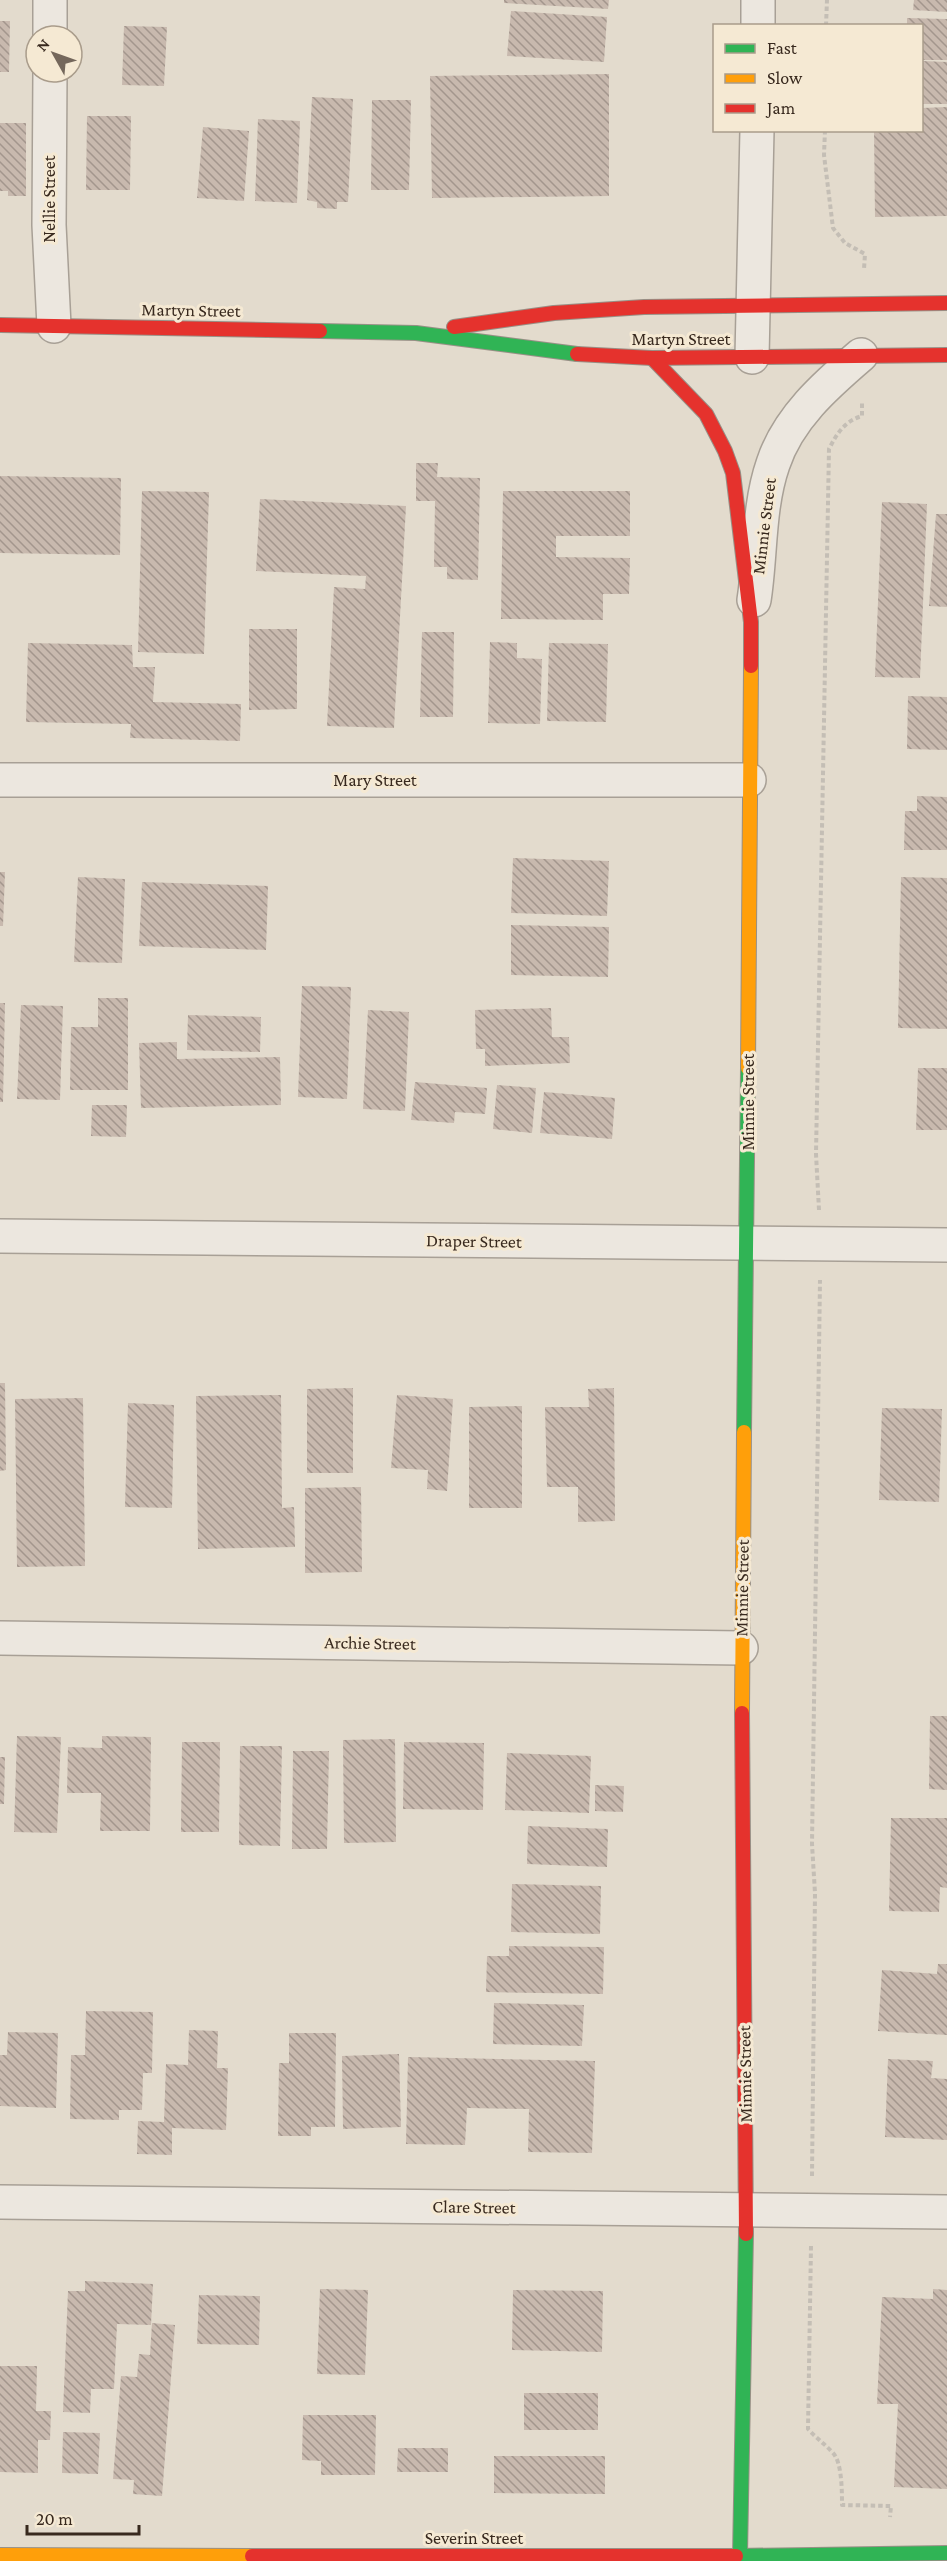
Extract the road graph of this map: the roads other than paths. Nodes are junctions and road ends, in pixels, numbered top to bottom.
1 (50, 0) edge
2 (758, 0) edge
3 (50, 24) edge
4 (758, 24) edge
5 (50, 84) edge
6 (757, 132) edge
7 (947, 303) edge
8 (754, 306) junction
9 (0, 325) edge
10 (54, 326) junction
11 (416, 333) junction
12 (861, 355) junction
13 (947, 355) edge
14 (752, 357) junction
15 (652, 358) junction
16 (751, 622) junction
17 (0, 780) edge
18 (749, 780) junction
19 (0, 1236) edge
20 (747, 1244) junction
21 (947, 1245) edge
22 (0, 1638) edge
23 (741, 1648) junction
24 (0, 2202) edge
25 (746, 2210) junction
26 (947, 2212) edge
27 (947, 2553) edge
28 (0, 2555) edge
29 (740, 2555) junction
30 (657, 2559) edge

1 - 3 street
2 - 4 street
5 - 10 street, Nellie Street
6 - 8 street
7 - 8 street, Martyn Street
8 - 11 street, Martyn Street
8 - 14 street
9 - 10 street, Martyn Street
10 - 11 street, Martyn Street
11 - 15 street, Martyn Street
12 - 13 street, Martyn Street
12 - 14 street, Martyn Street
12 - 16 street, Minnie Street
14 - 15 street, Martyn Street
15 - 16 street, Minnie Street
16 - 18 street, Minnie Street
17 - 18 street, Mary Street
18 - 20 street, Minnie Street
19 - 20 street, Draper Street
20 - 21 street, Draper Street
20 - 23 street, Minnie Street
22 - 23 street, Archie Street
23 - 25 street, Minnie Street
24 - 25 street, Clare Street
25 - 26 street, Clare Street
25 - 29 street, Minnie Street
27 - 29 street, Severin Street
28 - 30 street, Severin Street
29 - 30 street, Severin Street

